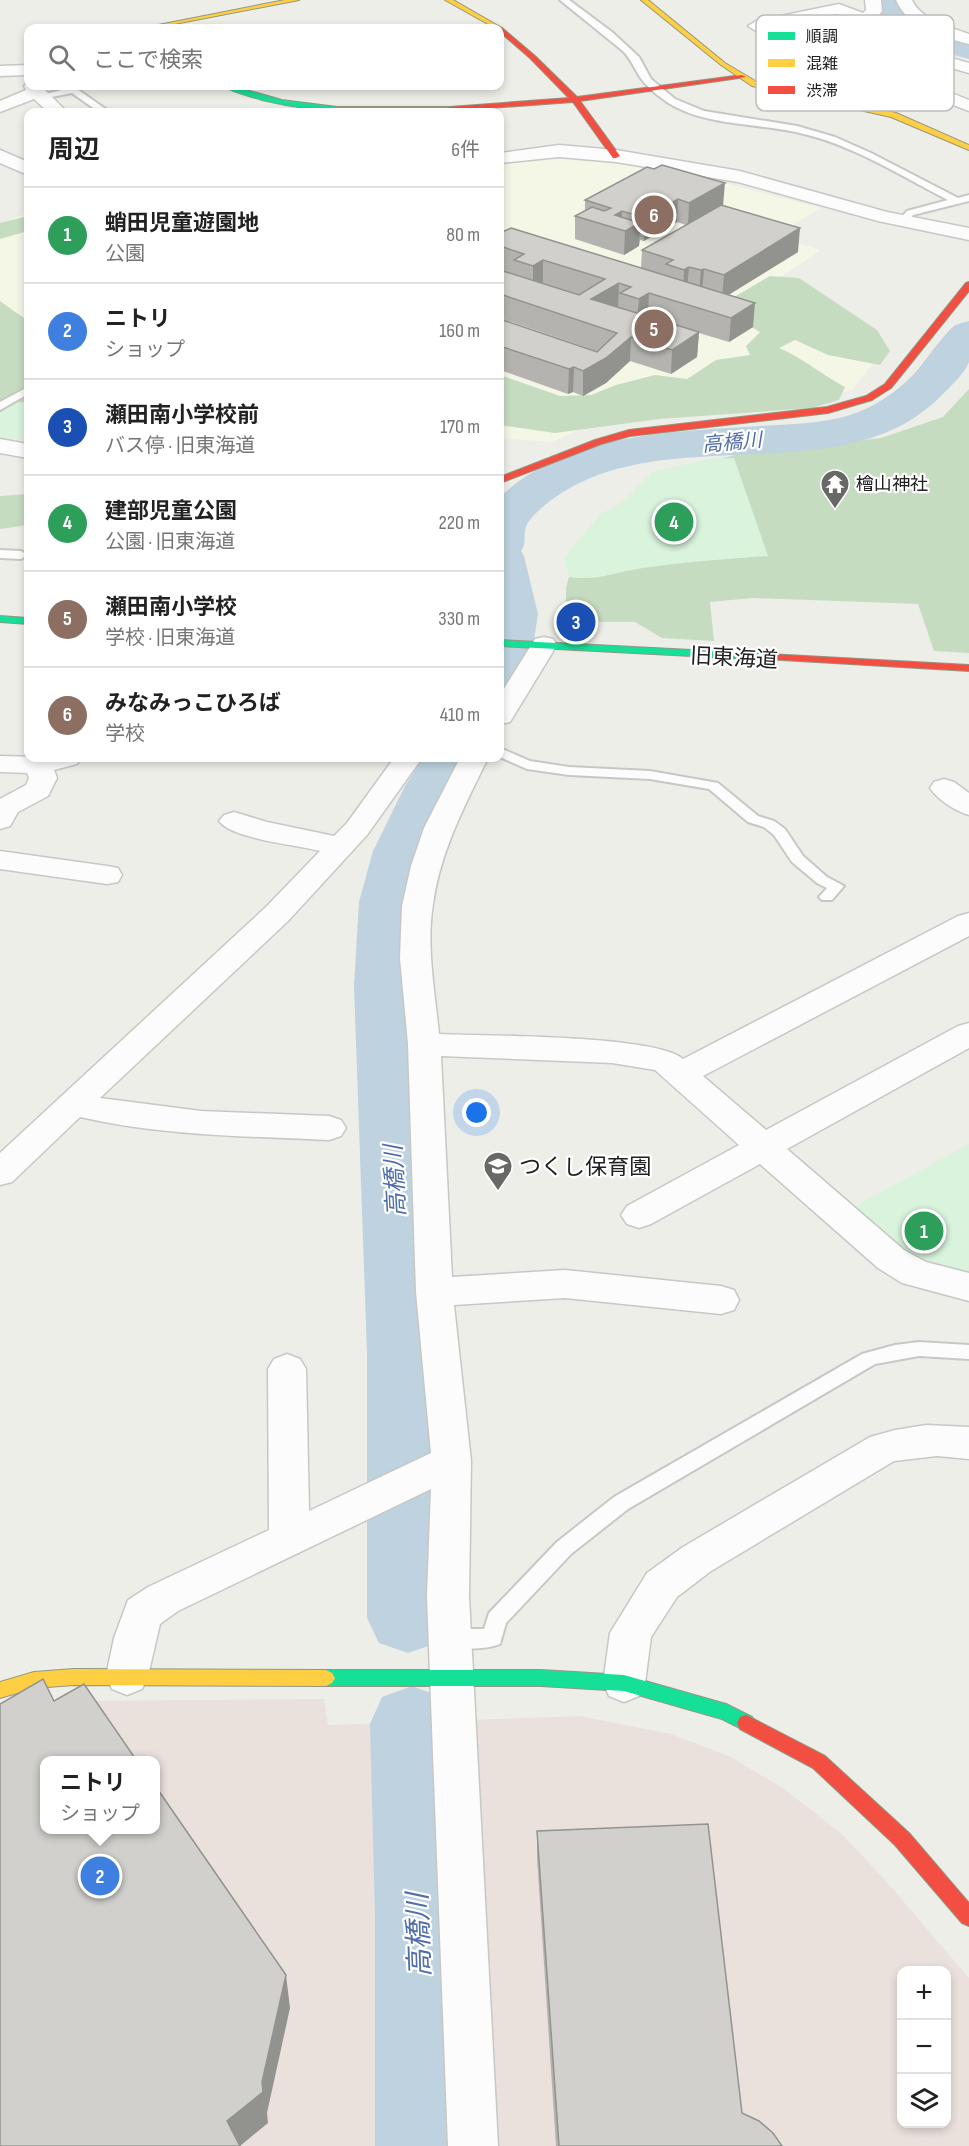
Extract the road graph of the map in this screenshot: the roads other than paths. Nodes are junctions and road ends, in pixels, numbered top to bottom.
1 (296, 0) edge
2 (448, 0) edge
3 (564, 0) edge
4 (644, 0) edge
5 (873, 0) edge
6 (904, 0) edge
7 (810, 15) edge
8 (854, 15) edge
9 (870, 15) edge
10 (914, 15) edge
11 (167, 24) edge
12 (490, 24) edge
13 (504, 33) edge
14 (954, 33) edge
15 (969, 39) edge
16 (954, 64) edge
17 (969, 68) edge
18 (24, 70) edge
19 (0, 71) edge
20 (742, 77) junction
21 (756, 83) edge
22 (75, 90) edge
23 (75, 90) edge
24 (239, 90) edge
25 (37, 91) edge
26 (659, 91) junction
27 (954, 100) edge
28 (574, 101) junction
29 (969, 106) edge
30 (0, 107) edge
31 (54, 108) edge
32 (99, 108) edge
33 (314, 108) edge
34 (497, 108) edge
35 (875, 111) edge
36 (969, 148) edge
37 (0, 156) edge
38 (616, 156) junction
39 (504, 158) edge
40 (24, 170) edge
41 (24, 173) edge
42 (0, 179) edge
43 (969, 198) edge
44 (957, 201) junction
45 (903, 221) junction
46 (969, 234) edge
47 (969, 285) edge
48 (24, 392) edge
49 (0, 407) edge
50 (0, 446) edge
51 (24, 450) edge
52 (504, 478) edge
53 (0, 554) edge
54 (21, 555) dead end
55 (0, 619) edge
56 (24, 621) edge
57 (504, 643) edge
58 (536, 645) junction
59 (969, 668) edge
60 (504, 708) edge
61 (504, 754) edge
62 (50, 762) edge
63 (405, 762) edge
64 (472, 762) edge
65 (0, 764) edge
66 (38, 765) junction
67 (944, 788) dead end
68 (969, 806) edge
69 (0, 820) edge
70 (234, 821) dead end
71 (340, 847) junction
72 (0, 860) edge
73 (107, 875) dead end
74 (827, 897) dead end
75 (969, 923) edge
76 (969, 1034) edge
77 (424, 1044) junction
78 (680, 1074) junction
79 (74, 1104) junction
80 (329, 1128) dead end
81 (763, 1147) junction
82 (0, 1173) edge
83 (639, 1215) dead end
84 (969, 1287) edge
85 (434, 1292) junction
86 (721, 1300) dead end
87 (969, 1352) edge
88 (287, 1369) dead end
89 (969, 1443) edge
90 (440, 1466) junction
91 (290, 1538) junction
92 (451, 1658) junction
93 (127, 1676) junction
94 (624, 1683) junction
95 (0, 1690) edge
96 (969, 1917) edge
97 (474, 2146) edge

1 - 11 street
2 - 12 street
3 - 26 lane
4 - 20 street
5 - 9 street
6 - 10 street
7 - 8 street
13 - 28 street
14 - 15 street
16 - 17 street
18 - 19 street
20 - 21 street
20 - 26 street
22 - 25 lane
23 - 32 lane
24 - 33 street
25 - 30 street
25 - 31 street
26 - 28 street
26 - 44 lane
27 - 29 street
28 - 34 street
28 - 38 street
35 - 36 street
37 - 40 street
38 - 39 street
38 - 45 street
41 - 42 street
43 - 44 lane
44 - 45 lane
45 - 46 street
47 - 52 street
48 - 49 lane
50 - 51 street
53 - 54 lane
55 - 56 street
57 - 58 street, 旧東海道
58 - 59 street, 旧東海道
58 - 60 street
61 - 74 lane
62 - 66 street
63 - 71 street
64 - 77 street
65 - 66 street
66 - 69 street
67 - 68 street
70 - 71 street
71 - 79 street
72 - 73 street
75 - 78 street
76 - 81 street
77 - 78 street
77 - 85 street
78 - 81 street
79 - 80 street
79 - 82 street
81 - 83 street
81 - 84 street
85 - 86 street
85 - 90 street
87 - 92 lane
88 - 91 street
89 - 94 street
90 - 91 street
90 - 92 street
91 - 93 street
92 - 93 street
92 - 94 street
92 - 97 street
93 - 95 street
94 - 96 street

